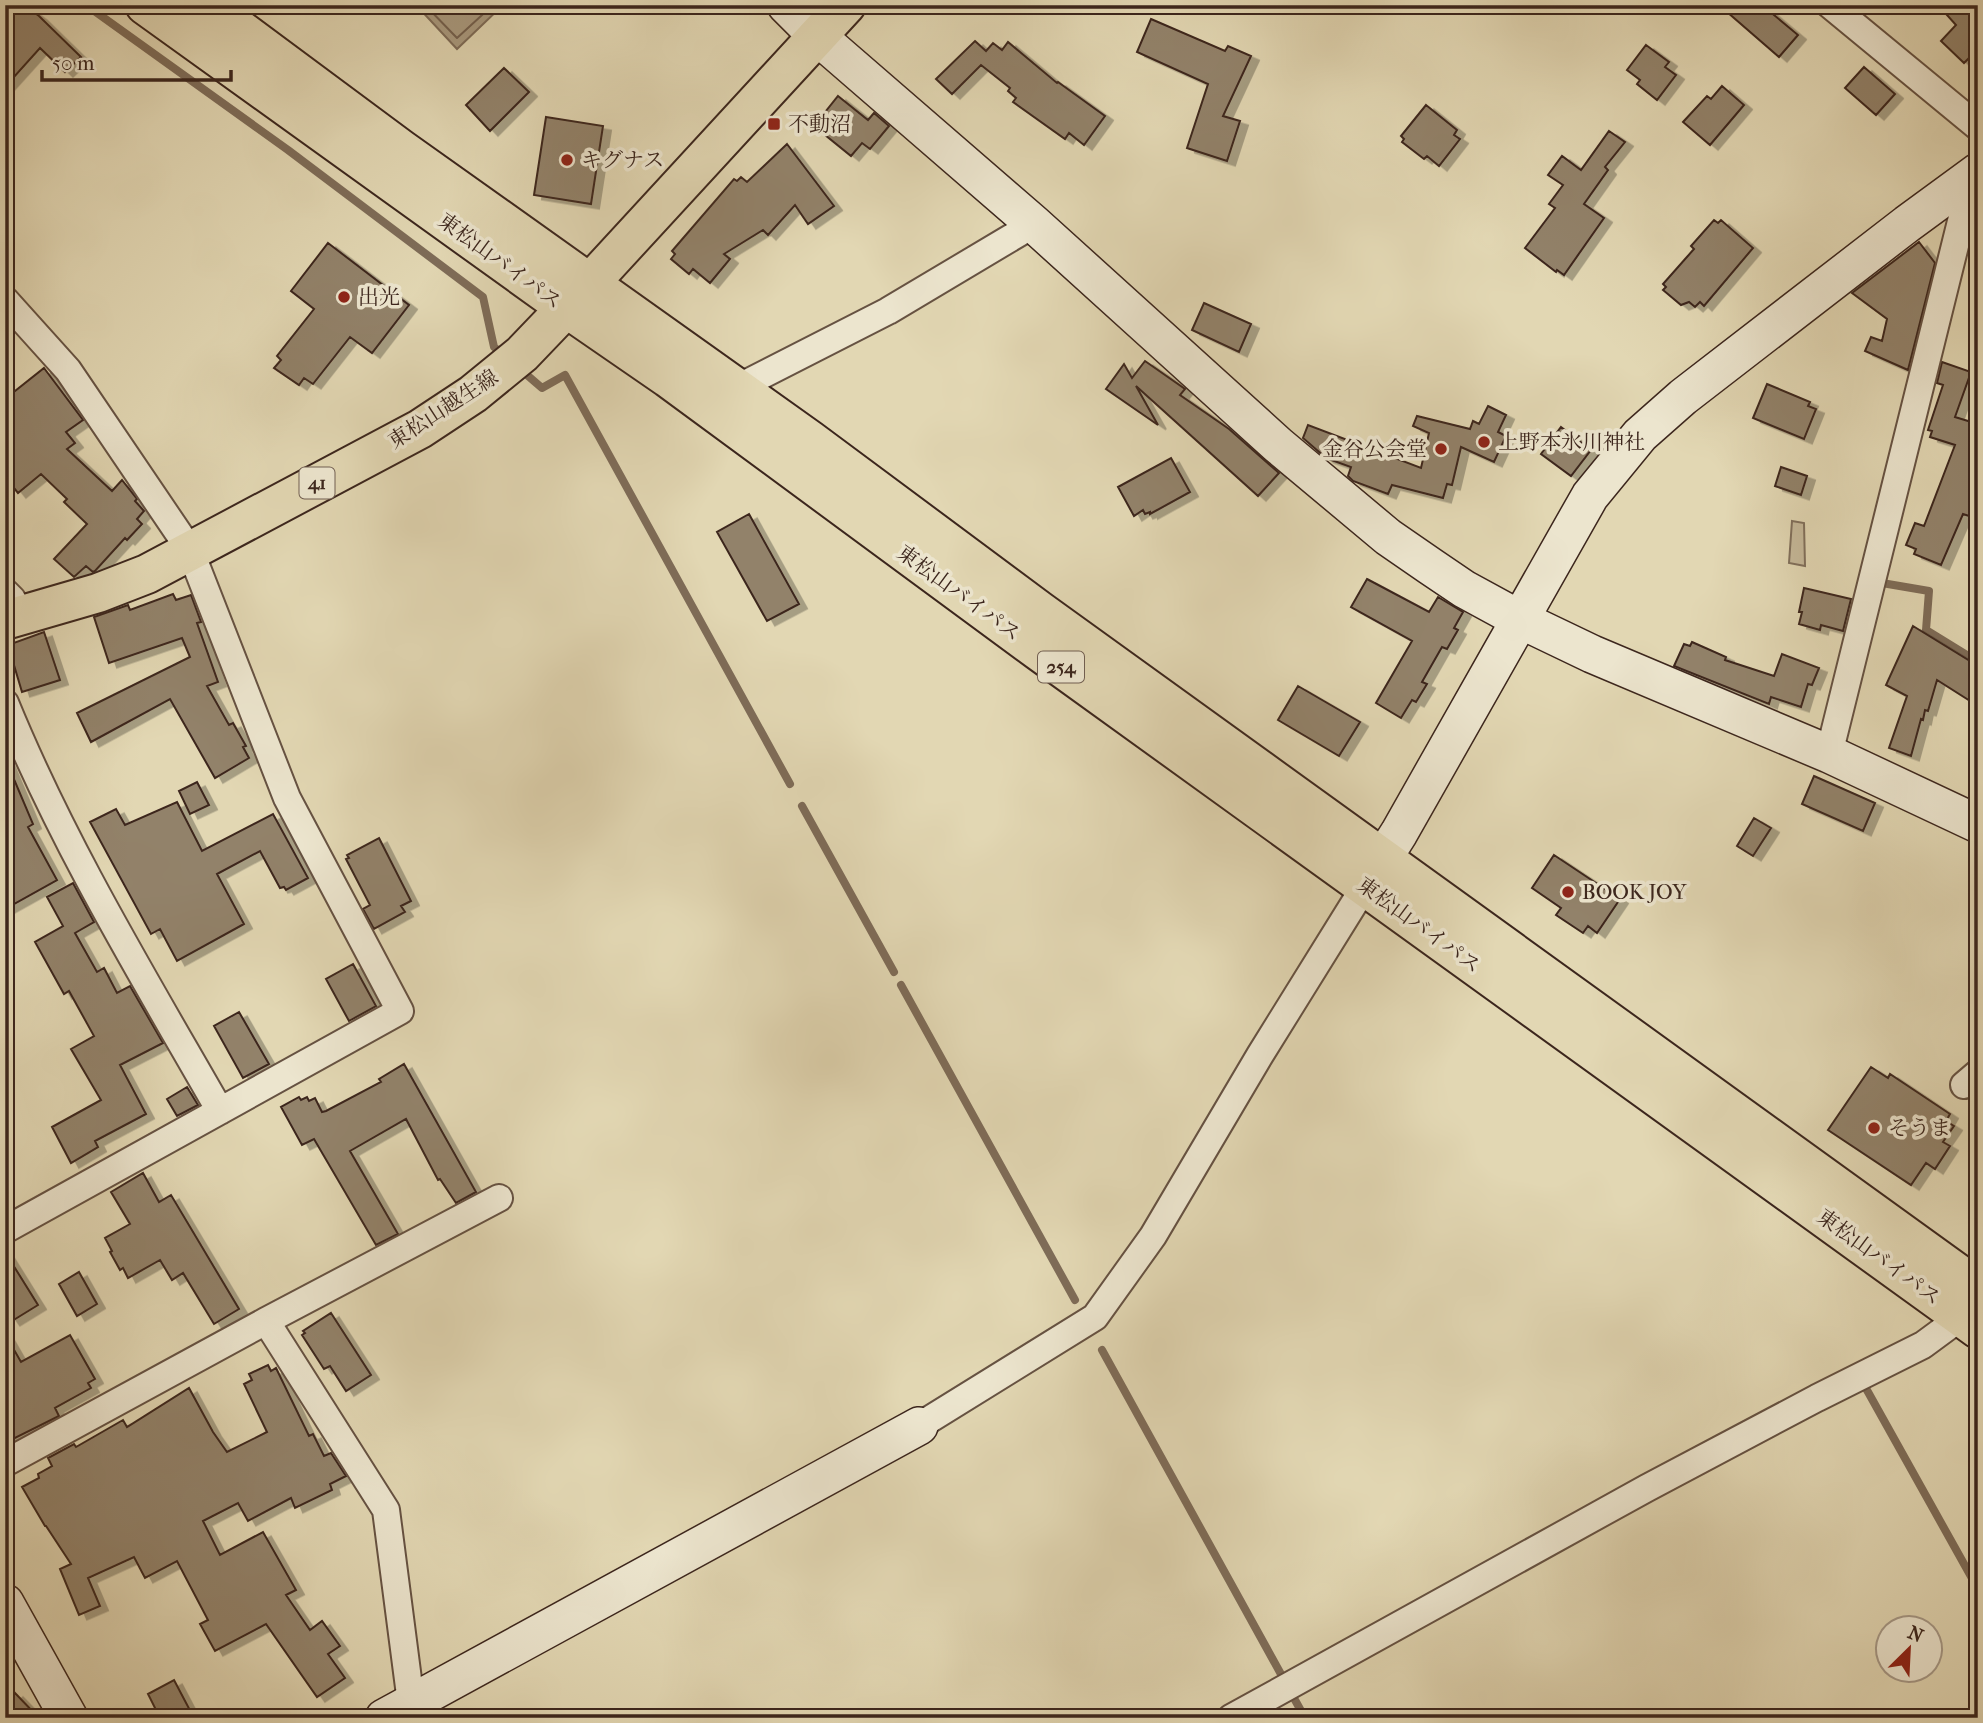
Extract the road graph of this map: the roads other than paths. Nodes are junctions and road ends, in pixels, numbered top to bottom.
1 (145, 5) edge
2 (207, 5) edge
3 (786, 5) edge
4 (846, 5) edge
5 (1830, 5) edge
6 (817, 36) junction
7 (1978, 127) edge
8 (1975, 175) edge
9 (1034, 224) junction
10 (577, 295) junction
11 (5, 300) edge
12 (737, 388) junction
13 (190, 550) junction
14 (11, 610) edge
15 (1521, 620) junction
16 (5, 703) edge
17 (1829, 754) junction
18 (1978, 824) edge
19 (1374, 872) junction
20 (220, 1111) junction
21 (499, 1198) dead end
22 (5, 1230) edge
23 (1972, 1311) edge
24 (266, 1321) junction
25 (919, 1426) joint
26 (5, 1463) edge
27 (5, 1603) edge
28 (403, 1712) edge
29 (69, 1718) edge
30 (1231, 1718) edge

1 - 10 main road, 東松山バイパス / 254
2 - 10 main road, 東松山バイパス / 254
3 - 6 street
4 - 6 main road, 東松山越生線 / 41
5 - 7 street
6 - 9 street
6 - 10 main road, 東松山越生線 / 41
8 - 15 street
8 - 17 street
9 - 12 street
9 - 15 street
10 - 12 main road, 東松山バイパス / 254
10 - 13 main road, 東松山越生線 / 41
10 - 19 main road, 東松山バイパス / 254
11 - 13 street
12 - 19 main road, 東松山バイパス / 254
13 - 14 main road, 東松山越生線 / 41
13 - 20 street
15 - 17 street
15 - 19 street
16 - 20 street
17 - 18 street
19 - 23 main road, 東松山バイパス / 254
19 - 25 street
20 - 22 street
21 - 24 street
23 - 30 street
24 - 26 street
24 - 28 street
25 - 28 street
27 - 29 street

